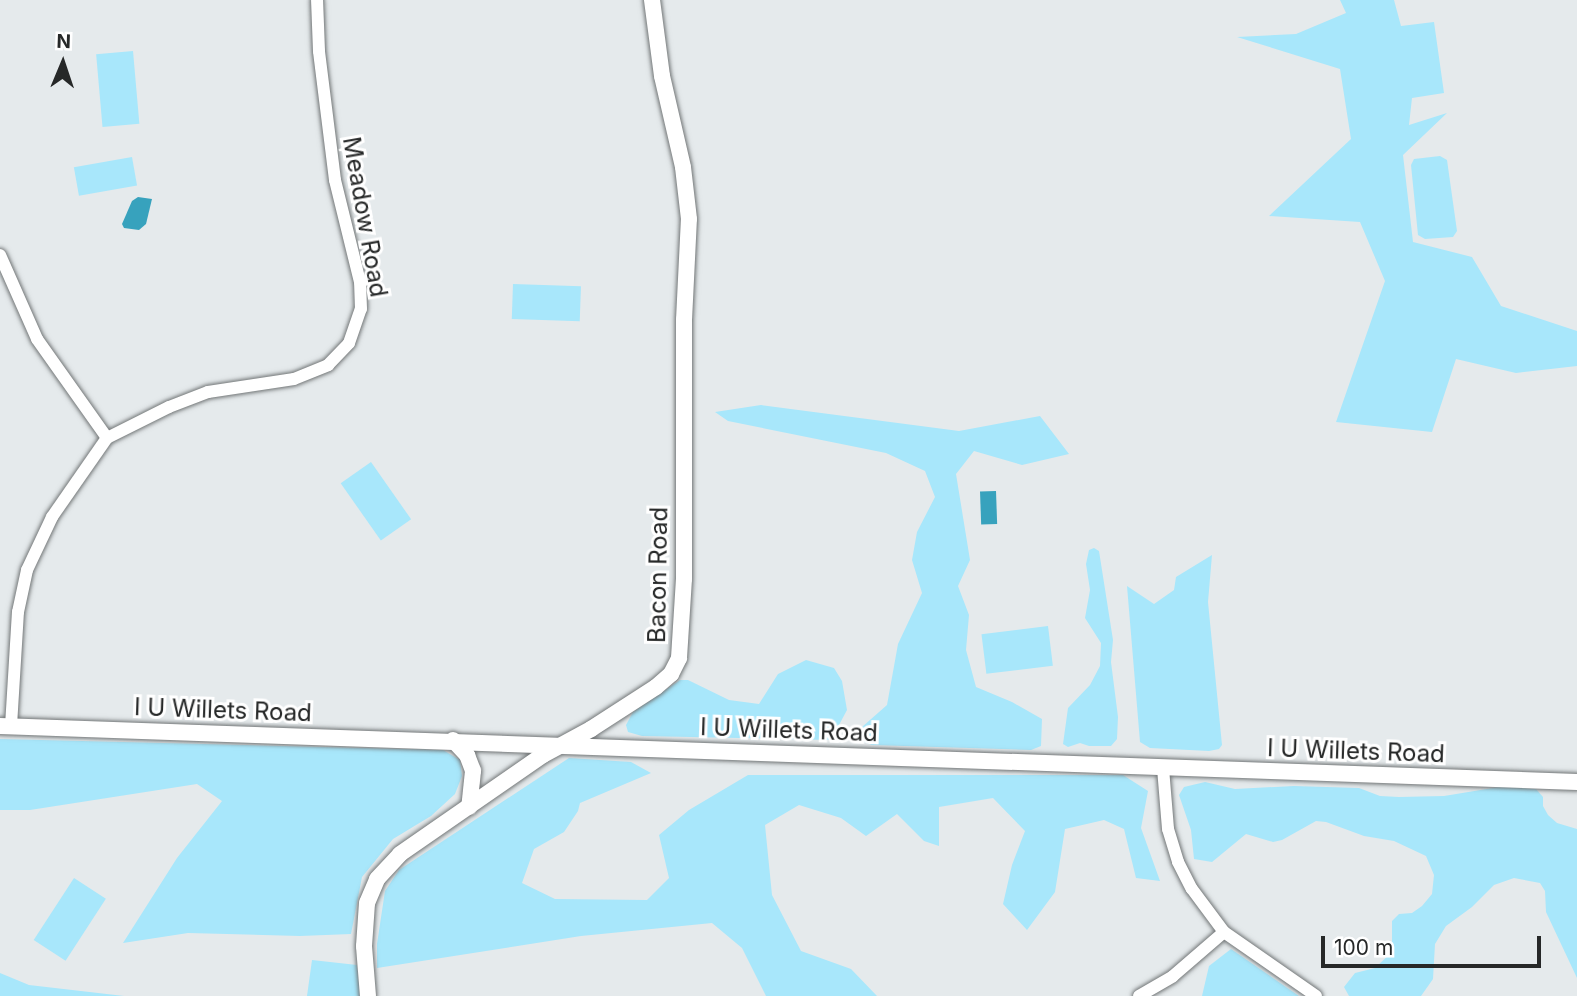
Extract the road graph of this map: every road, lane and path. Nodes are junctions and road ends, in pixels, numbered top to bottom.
1 (317, 0) edge
2 (652, 0) edge
3 (0, 256) edge
4 (107, 438) junction
5 (6, 726) edge
6 (453, 740) junction
7 (565, 744) junction
8 (1163, 768) junction
9 (1577, 782) edge
10 (469, 807) junction
11 (1224, 932) junction
12 (368, 996) edge
13 (1139, 996) edge
14 (1316, 996) edge

1 - 4 street, Meadow Road
2 - 7 street, Bacon Road
3 - 4 street
4 - 5 street, Meadow Road
5 - 6 street, I U Willets Road
6 - 7 street, I U Willets Road
6 - 10 street
7 - 8 street, I U Willets Road
7 - 10 street, Bacon Road
8 - 9 street, I U Willets Road
8 - 11 street
10 - 12 street, Bacon Road
11 - 13 street
11 - 14 street

